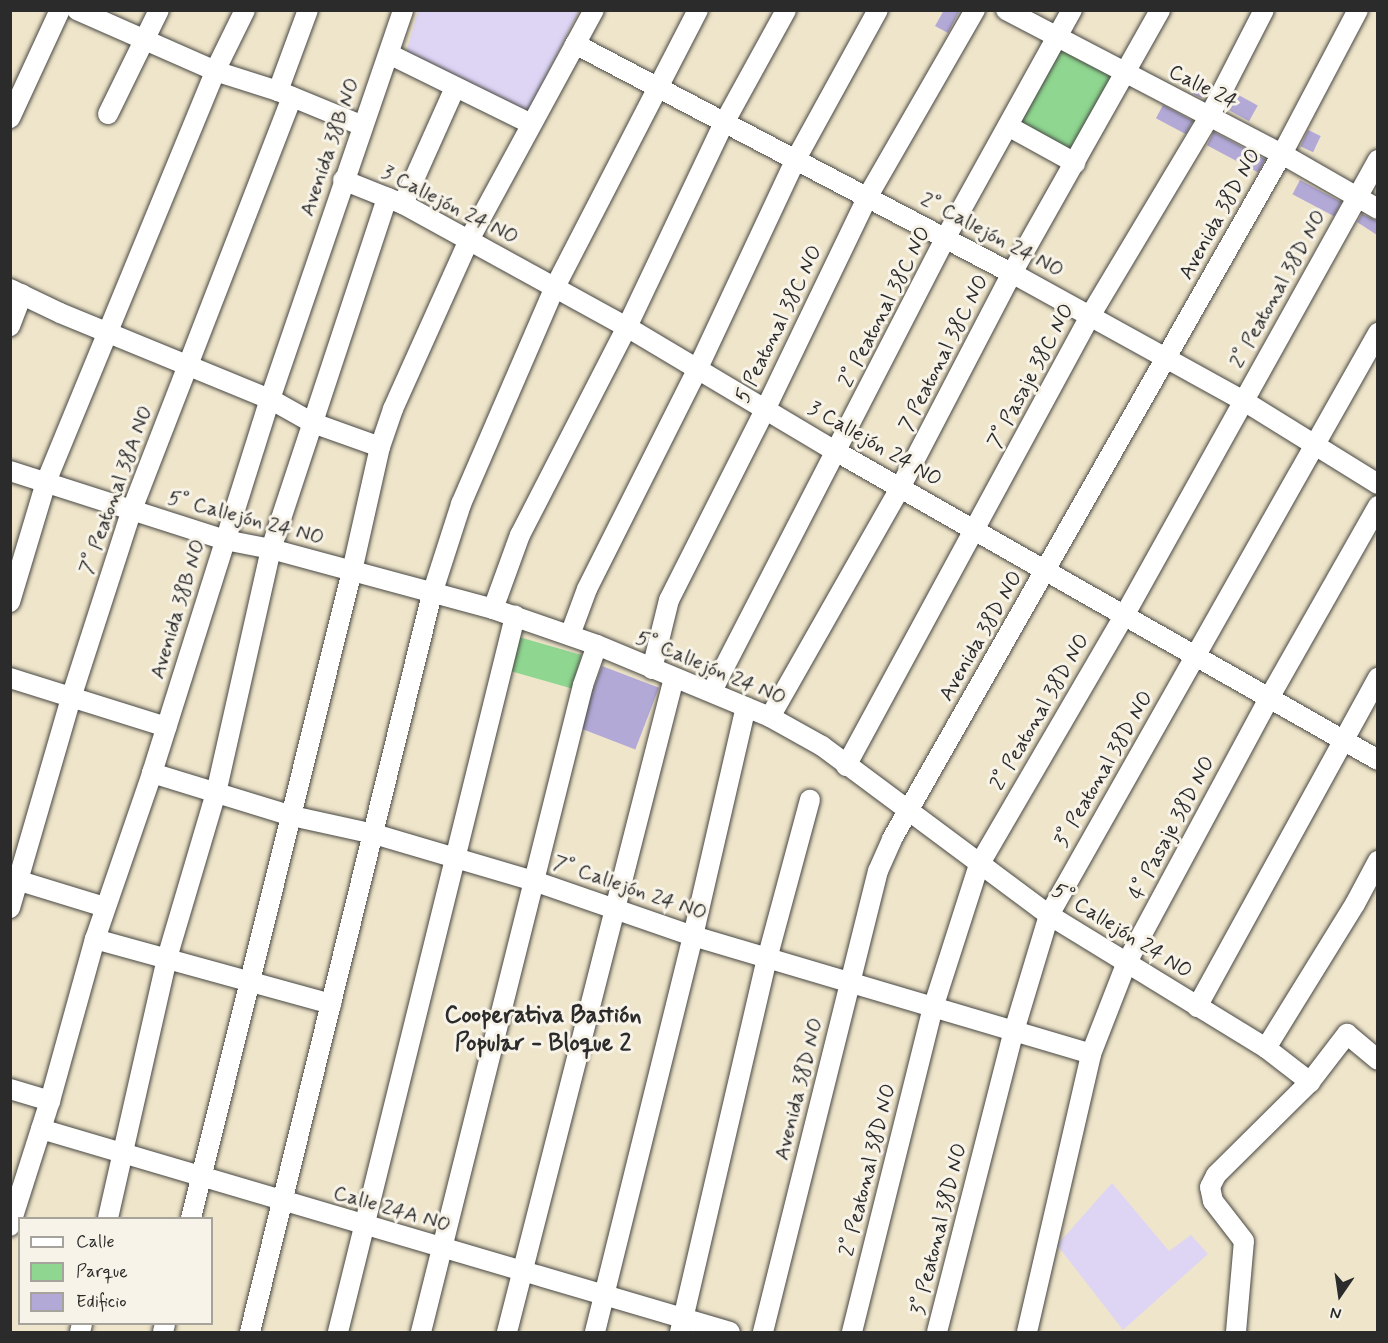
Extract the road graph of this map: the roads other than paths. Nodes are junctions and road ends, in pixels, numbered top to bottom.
1 (60, 10) edge
2 (77, 10) edge
3 (159, 10) edge
4 (245, 10) edge
5 (308, 10) edge
6 (403, 10) edge
7 (594, 10) edge
8 (698, 10) edge
9 (786, 10) edge
10 (878, 10) edge
11 (975, 10) edge
12 (1006, 10) edge
13 (1072, 10) edge
14 (1160, 10) edge
15 (1264, 10) edge
16 (1358, 10) edge
17 (1057, 38) junction
18 (145, 40) junction
19 (576, 44) junction
20 (388, 54) junction
21 (215, 71) junction
22 (1125, 74) junction
23 (455, 88) junction
24 (657, 88) junction
25 (285, 94) junction
26 (108, 114) dead end
27 (1209, 117) junction
28 (10, 118) edge
29 (724, 123) junction
30 (531, 124) junction
31 (363, 126) junction
32 (1008, 126) junction
33 (1281, 154) junction
34 (796, 159) junction
35 (1377, 160) edge
36 (1075, 163) junction
37 (343, 180) junction
38 (868, 196) junction
39 (1357, 196) junction
40 (395, 201) junction
41 (1377, 209) edge
42 (946, 237) junction
43 (469, 240) junction
44 (1012, 273) junction
45 (555, 287) junction
46 (16, 291) edge
47 (1090, 316) junction
48 (10, 326) edge
49 (627, 327) junction
50 (107, 331) junction
51 (1377, 333) edge
52 (1166, 359) junction
53 (188, 365) junction
54 (698, 368) junction
55 (270, 399) junction
56 (1244, 401) junction
57 (766, 408) junction
58 (313, 423) junction
59 (1316, 443) junction
60 (380, 447) junction
61 (837, 452) junction
62 (10, 471) edge
63 (46, 482) junction
64 (1377, 484) edge
65 (900, 488) junction
66 (1377, 506) edge
67 (130, 512) junction
68 (975, 531) junction
69 (225, 540) junction
70 (271, 549) junction
71 (352, 571) junction
72 (1046, 571) junction
73 (432, 594) junction
74 (10, 602) edge
75 (493, 609) junction
76 (1124, 615) junction
77 (515, 616) junction
78 (570, 635) junction
79 (597, 645) junction
80 (1196, 656) junction
81 (652, 669) junction
82 (10, 678) edge
83 (674, 678) junction
84 (1377, 678) edge
85 (712, 691) junction
86 (71, 698) junction
87 (1269, 698) junction
88 (746, 707) junction
89 (771, 717) junction
90 (166, 727) junction
91 (1343, 740) junction
92 (1377, 760) edge
93 (846, 766) junction
94 (152, 773) junction
95 (216, 794) junction
96 (810, 800) dead end
97 (909, 812) junction
98 (292, 816) junction
99 (374, 834) junction
100 (453, 858) junction
101 (979, 865) junction
102 (1377, 865) edge
103 (15, 880) edge
104 (534, 881) junction
105 (105, 907) junction
106 (613, 907) junction
107 (10, 908) edge
108 (1049, 915) junction
109 (693, 936) junction
110 (95, 939) junction
111 (167, 958) junction
112 (767, 959) junction
113 (1126, 964) junction
114 (250, 982) junction
115 (851, 982) junction
116 (331, 1004) junction
117 (1197, 1007) junction
118 (933, 1008) junction
119 (1014, 1031) junction
120 (1266, 1048) junction
121 (1091, 1054) junction
122 (1377, 1060) edge
123 (1310, 1082) junction
124 (10, 1089) edge
125 (50, 1101) junction
126 (41, 1130) junction
127 (124, 1154) junction
128 (201, 1178) junction
129 (282, 1201) junction
130 (108, 1217) edge
131 (191, 1217) edge
132 (364, 1225) junction
133 (10, 1227) edge
134 (442, 1248) junction
135 (522, 1272) junction
136 (604, 1296) junction
137 (681, 1326) edge
138 (250, 1332) edge
139 (338, 1332) edge
140 (421, 1332) edge
141 (507, 1332) edge
142 (595, 1332) edge
143 (730, 1332) edge
144 (763, 1332) edge
145 (852, 1332) edge
146 (937, 1332) edge
147 (1027, 1332) edge
148 (1236, 1332) edge

1 - 28 street
2 - 18 street
3 - 18 street
4 - 21 street
5 - 25 street, 7° Peatonal 38A NO
6 - 20 street, Avenida 38B NO
7 - 19 street
8 - 24 street
9 - 29 street
10 - 34 street
11 - 38 street, 5 Peatonal 38C NO
12 - 17 street, Calle 24
13 - 17 street, 2° Peatonal 38C NO
14 - 22 street, 7 Peatonal 38C NO
15 - 27 street, 7° Pasaje 38C NO
16 - 33 street, Avenida 38D NO
17 - 22 street, Calle 24
17 - 32 street, 2° Peatonal 38C NO
18 - 21 street
18 - 26 street
19 - 24 street, 2° Callejón 24 NO
19 - 30 street
20 - 23 street
20 - 31 street, Avenida 38B NO
21 - 25 street
21 - 50 street
22 - 27 street, Calle 24
22 - 36 street, 7 Peatonal 38C NO
23 - 30 street
23 - 40 street
24 - 29 street, 2° Callejón 24 NO
24 - 45 street
25 - 31 street
25 - 53 street, 7° Peatonal 38A NO
27 - 33 street, Calle 24
27 - 47 street, 7° Pasaje 38C NO
29 - 34 street, 2° Callejón 24 NO
29 - 49 street
30 - 43 street
31 - 37 street, Avenida 38B NO
32 - 36 street
32 - 42 street, 2° Peatonal 38C NO
33 - 39 street, Calle 24
33 - 52 street, Avenida 38D NO
34 - 38 street, 2° Callejón 24 NO
34 - 54 street
35 - 39 street, 2° Peatonal 38D NO
36 - 44 street, 7 Peatonal 38C NO
37 - 40 street, 3 Callejón 24 NO
37 - 55 street, Avenida 38B NO
38 - 42 street, 2° Callejón 24 NO
38 - 57 street, 5 Peatonal 38C NO
39 - 41 street, Calle 24
39 - 56 street, 2° Peatonal 38D NO
40 - 43 street, 3 Callejón 24 NO
40 - 58 street
42 - 44 street, 2° Callejón 24 NO
42 - 61 street, 2° Peatonal 38C NO
43 - 45 street, 3 Callejón 24 NO
43 - 60 street
44 - 47 street, 2° Callejón 24 NO
44 - 65 street, 7 Peatonal 38C NO
45 - 49 street, 3 Callejón 24 NO
45 - 73 street
46 - 48 street
46 - 50 street
47 - 52 street, 2° Callejón 24 NO
47 - 68 street, 7° Pasaje 38C NO
49 - 54 street, 3 Callejón 24 NO
49 - 75 street
50 - 53 street
50 - 63 street
51 - 59 street, 3° Peatonal 38D NO
52 - 56 street, 2° Callejón 24 NO
52 - 72 street, Avenida 38D NO
53 - 55 street
53 - 67 street, 7° Peatonal 38A NO
54 - 57 street, 3 Callejón 24 NO
54 - 78 street
55 - 58 street
55 - 69 street, Avenida 38B NO
56 - 59 street, 2° Callejón 24 NO
56 - 76 street, 2° Peatonal 38D NO
57 - 61 street, 3 Callejón 24 NO
57 - 81 street, 5 Peatonal 38C NO
58 - 60 street
58 - 70 street
59 - 64 street, 2° Callejón 24 NO
59 - 80 street, 3° Peatonal 38D NO
60 - 71 street
61 - 65 street, 3 Callejón 24 NO
61 - 85 street, 2° Peatonal 38C NO
62 - 63 street, 5° Callejón 24 NO
63 - 67 street, 5° Callejón 24 NO
63 - 74 street
65 - 68 street, 3 Callejón 24 NO
65 - 89 street, 7 Peatonal 38C NO
66 - 87 street, 4° Pasaje 38D NO
67 - 69 street, 5° Callejón 24 NO
67 - 86 street, 7° Peatonal 38A NO
68 - 72 street, 3 Callejón 24 NO
68 - 93 street, 7° Pasaje 38C NO
69 - 70 street, 5° Callejón 24 NO
69 - 90 street, Avenida 38B NO
70 - 71 street, 5° Callejón 24 NO
70 - 95 street
71 - 73 street, 5° Callejón 24 NO
71 - 98 street
72 - 76 street, 3 Callejón 24 NO
72 - 97 street, Avenida 38D NO
73 - 75 street, 5° Callejón 24 NO
73 - 99 street
75 - 77 street, 5° Callejón 24 NO
76 - 80 street, 3 Callejón 24 NO
76 - 101 street, 2° Peatonal 38D NO
77 - 78 street, 5° Callejón 24 NO
77 - 100 street
78 - 79 street, 5° Callejón 24 NO
79 - 81 street, 5° Callejón 24 NO
79 - 104 street
80 - 87 street, 3 Callejón 24 NO
80 - 108 street, 3° Peatonal 38D NO
81 - 83 street, 5° Callejón 24 NO
82 - 86 street
83 - 85 street, 5° Callejón 24 NO
83 - 106 street
84 - 91 street
85 - 88 street, 5° Callejón 24 NO
86 - 90 street
86 - 103 street, 7° Peatonal 38A NO
87 - 91 street, 3 Callejón 24 NO
87 - 113 street, 4° Pasaje 38D NO
88 - 89 street, 5° Callejón 24 NO
88 - 109 street
89 - 93 street, 5° Callejón 24 NO
90 - 94 street, Avenida 38B NO
91 - 92 street, 3 Callejón 24 NO
91 - 117 street
93 - 97 street, 5° Callejón 24 NO
94 - 95 street, 7° Callejón 24 NO
94 - 105 street, Avenida 38B NO
95 - 98 street, 7° Callejón 24 NO
95 - 111 street
96 - 112 street
97 - 101 street, 5° Callejón 24 NO
97 - 115 street, Avenida 38D NO
98 - 99 street, 7° Callejón 24 NO
98 - 114 street
99 - 100 street, 7° Callejón 24 NO
99 - 116 street
100 - 104 street, 7° Callejón 24 NO
100 - 132 street
101 - 108 street, 5° Callejón 24 NO
101 - 118 street, 2° Peatonal 38D NO
102 - 120 street
103 - 105 street
103 - 107 street, 7° Peatonal 38A NO
104 - 106 street, 7° Callejón 24 NO
104 - 134 street
105 - 110 street, Avenida 38B NO
106 - 109 street, 7° Callejón 24 NO
106 - 135 street
108 - 113 street, 5° Callejón 24 NO
108 - 119 street, 3° Peatonal 38D NO
109 - 112 street, 7° Callejón 24 NO
109 - 136 street
110 - 111 street
110 - 125 street, Avenida 38B NO
111 - 114 street
111 - 127 street
112 - 115 street, 7° Callejón 24 NO
112 - 137 street
113 - 117 street, 5° Callejón 24 NO
113 - 121 street, 4° Pasaje 38D NO
114 - 116 street
114 - 128 street
115 - 118 street, 7° Callejón 24 NO
115 - 144 street, Avenida 38D NO
116 - 129 street
117 - 120 street, 5° Callejón 24 NO
118 - 119 street, 7° Callejón 24 NO
118 - 145 street, 2° Peatonal 38D NO
119 - 121 street, 7° Callejón 24 NO
119 - 146 street, 3° Peatonal 38D NO
120 - 123 street, 5° Callejón 24 NO
121 - 147 street, 4° Pasaje 38D NO
122 - 123 street
123 - 148 street
124 - 125 street
125 - 126 street, Avenida 38B NO
126 - 127 street, Calle 24A NO
126 - 133 street, Avenida 38B NO
127 - 128 street, Calle 24A NO
127 - 130 street
128 - 129 street, Calle 24A NO
128 - 131 street
129 - 132 street, Calle 24A NO
129 - 138 street
132 - 134 street, Calle 24A NO
132 - 139 street
134 - 135 street, Calle 24A NO
134 - 140 street
135 - 136 street, Calle 24A NO
135 - 141 street
136 - 137 street, Calle 24A NO
136 - 142 street
137 - 143 street, Calle 24A NO

